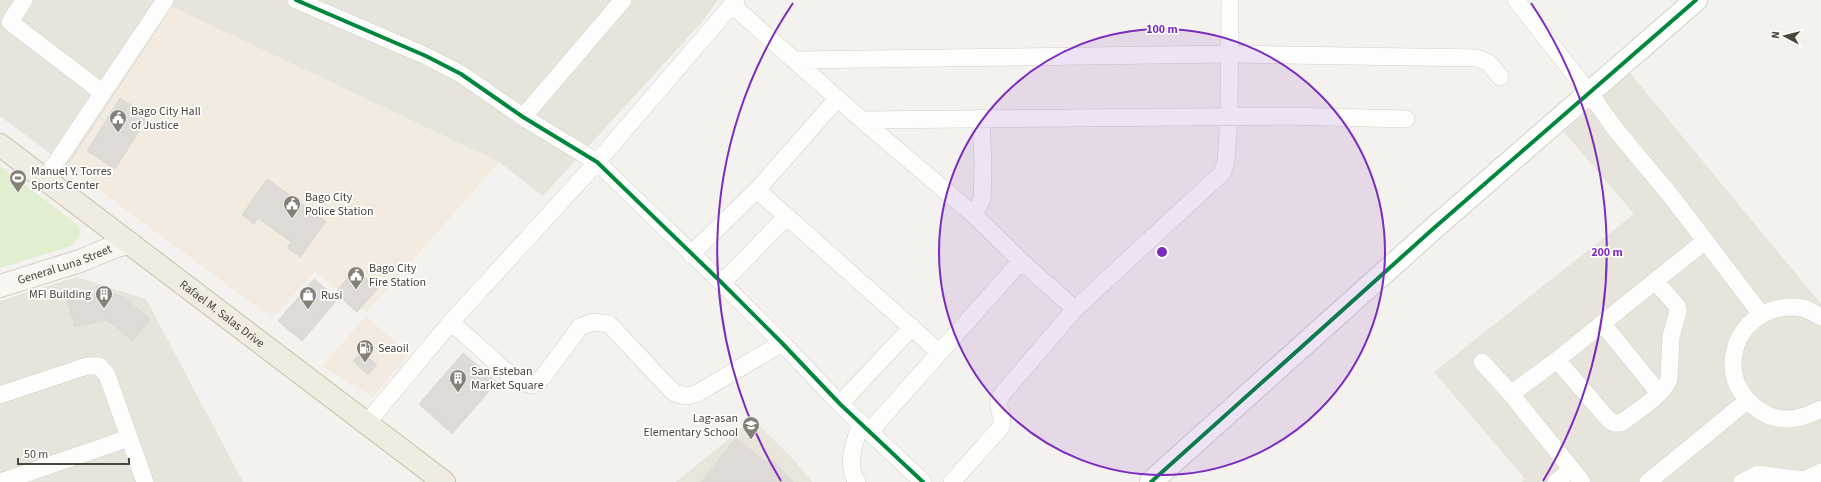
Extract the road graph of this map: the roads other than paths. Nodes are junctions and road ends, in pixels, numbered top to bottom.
1 (24, 0) edge
2 (165, 0) edge
3 (296, 0) edge
4 (623, 0) edge
5 (1230, 0) edge
6 (1516, 0) edge
7 (1696, 0) edge
8 (734, 2) edge
9 (1230, 54) junction
10 (794, 60) junction
11 (1500, 77) dead end
12 (103, 93) junction
13 (1590, 94) junction
14 (837, 99) junction
15 (1229, 116) junction
16 (523, 117) junction
17 (981, 118) junction
18 (1406, 119) dead end
19 (862, 120) junction
20 (0, 146) edge
21 (597, 162) junction
22 (45, 179) junction
23 (757, 190) junction
24 (974, 215) junction
25 (787, 216) junction
26 (1705, 241) junction
27 (130, 243) junction
28 (691, 254) junction
29 (1021, 261) junction
30 (1655, 281) junction
31 (722, 283) junction
32 (0, 286) edge
33 (1075, 309) junction
34 (1761, 314) junction
35 (1821, 316) edge
36 (450, 322) junction
37 (1602, 323) junction
38 (912, 327) junction
39 (782, 343) junction
40 (939, 352) junction
41 (1558, 360) junction
42 (1482, 362) dead end
43 (1659, 393) junction
44 (1511, 394) junction
45 (0, 395) edge
46 (1747, 401) junction
47 (840, 404) junction
48 (1821, 409) edge
49 (367, 423) junction
50 (865, 427) junction
51 (129, 438) junction
52 (1821, 472) edge
53 (1577, 476) edge
54 (1652, 481) edge
55 (1805, 481) edge
56 (0, 482) edge
57 (145, 482) edge
58 (444, 482) edge
59 (857, 482) edge
60 (923, 482) edge
61 (952, 482) edge
62 (1151, 482) edge
63 (1556, 482) edge
64 (1742, 482) edge

1 - 12 street
2 - 12 street
3 - 16 street
4 - 16 street
5 - 9 street
6 - 13 street
7 - 13 street
8 - 10 street
8 - 21 street
9 - 10 street
9 - 11 street
9 - 15 street
10 - 14 street
12 - 22 street
13 - 26 street
13 - 62 street
14 - 19 street
14 - 23 street
15 - 17 street
15 - 18 street
15 - 33 street
16 - 21 street
17 - 19 street
17 - 24 street
19 - 24 street
20 - 22 highway, Rafael M. Salas Drive
21 - 28 street
21 - 36 street
22 - 27 highway, Rafael M. Salas Drive
23 - 25 street
23 - 28 street
24 - 29 street
25 - 31 street
25 - 38 street
26 - 30 street
26 - 34 street
27 - 32 main road, General Luna Street
27 - 49 highway, Rafael M. Salas Drive
28 - 31 street
29 - 33 street
29 - 40 street
30 - 37 street
30 - 43 street
31 - 39 street
33 - 61 street
34 - 35 street
34 - 46 street
36 - 39 street
36 - 49 street
37 - 41 street
37 - 43 street
38 - 40 street
38 - 47 street
39 - 47 street
40 - 50 street
41 - 43 street
41 - 44 street
42 - 44 street
44 - 53 street
45 - 51 street
46 - 48 street
46 - 54 street
47 - 50 street
49 - 58 highway, Rafael M. Salas Drive
50 - 59 street
50 - 60 street
51 - 56 street
51 - 57 street
52 - 55 street
53 - 63 street
55 - 64 street

